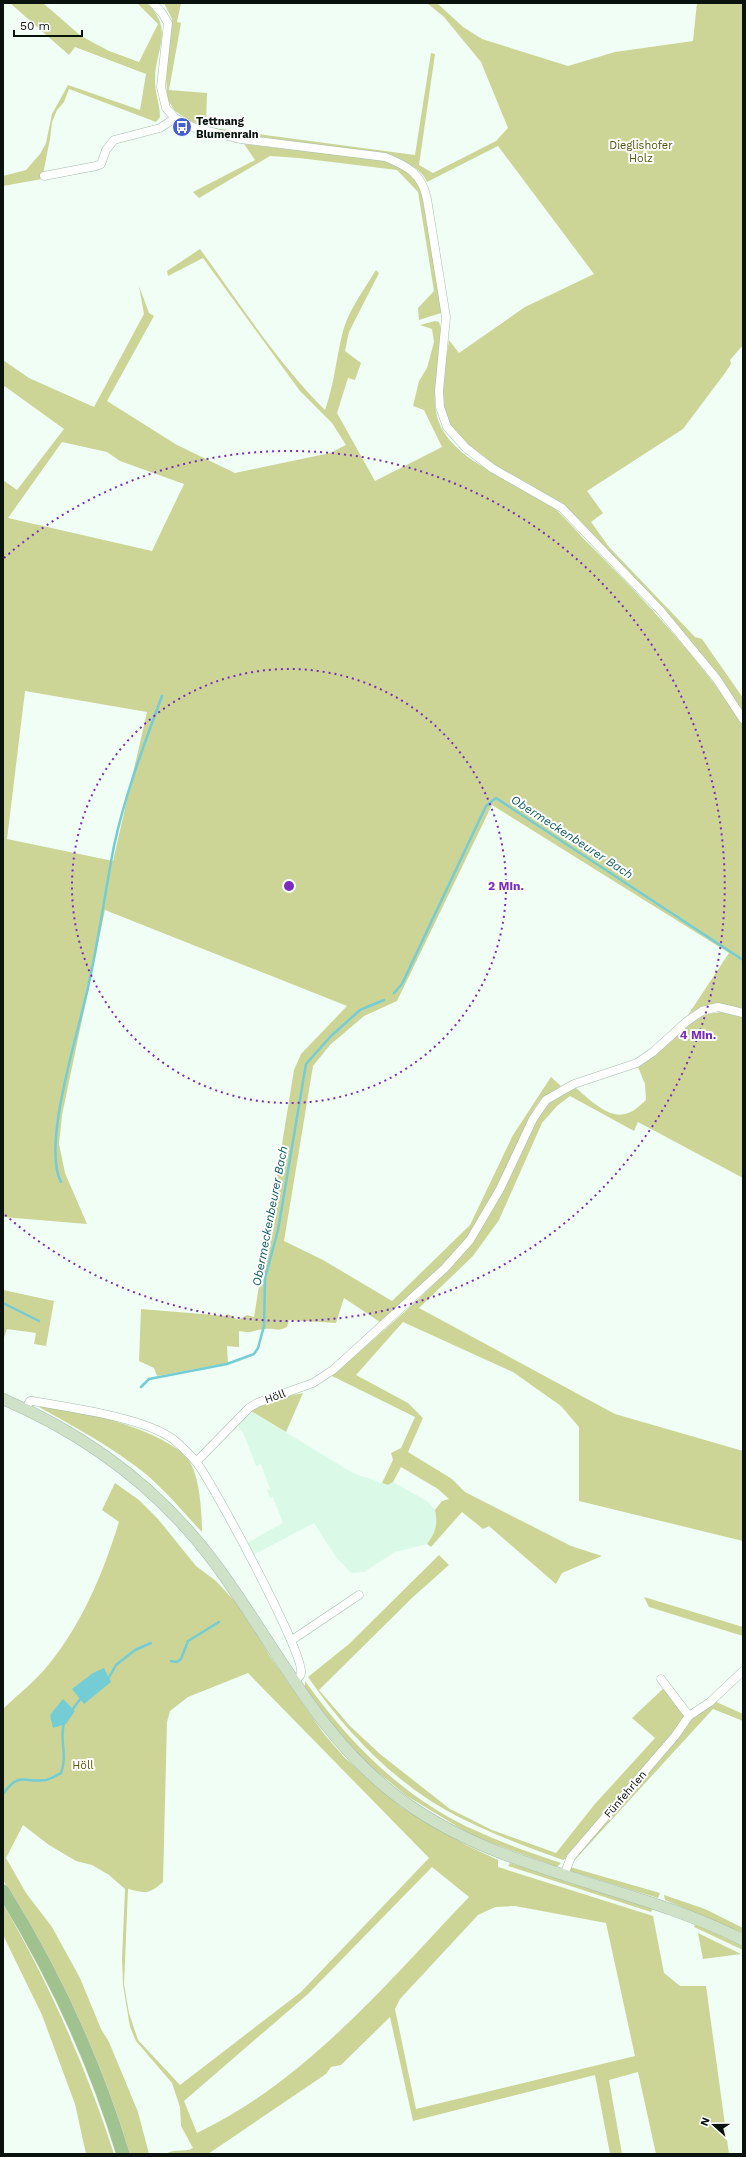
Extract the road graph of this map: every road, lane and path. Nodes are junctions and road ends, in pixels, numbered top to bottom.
1 (153, 3) edge
2 (175, 118) junction
3 (44, 176) dead end
4 (743, 718) edge
5 (743, 1013) edge
6 (3, 1399) edge
7 (25, 1409) junction
8 (196, 1462) junction
9 (359, 1595) dead end
10 (292, 1640) junction
11 (743, 1671) edge
12 (661, 1679) dead end
13 (293, 1681) junction
14 (690, 1716) junction
15 (564, 1875) junction
16 (3, 1892) edge
17 (743, 1940) edge
18 (123, 2154) edge

1 - 2 street
2 - 3 street
2 - 4 street
5 - 8 street, Höll
6 - 7 main road
7 - 8 street
7 - 13 main road
8 - 10 street
9 - 10 street
10 - 13 street
11 - 14 street, Fünfehrlen
12 - 14 street
13 - 15 main road
14 - 15 street, Fünfehrlen
15 - 17 main road
16 - 18 main road

